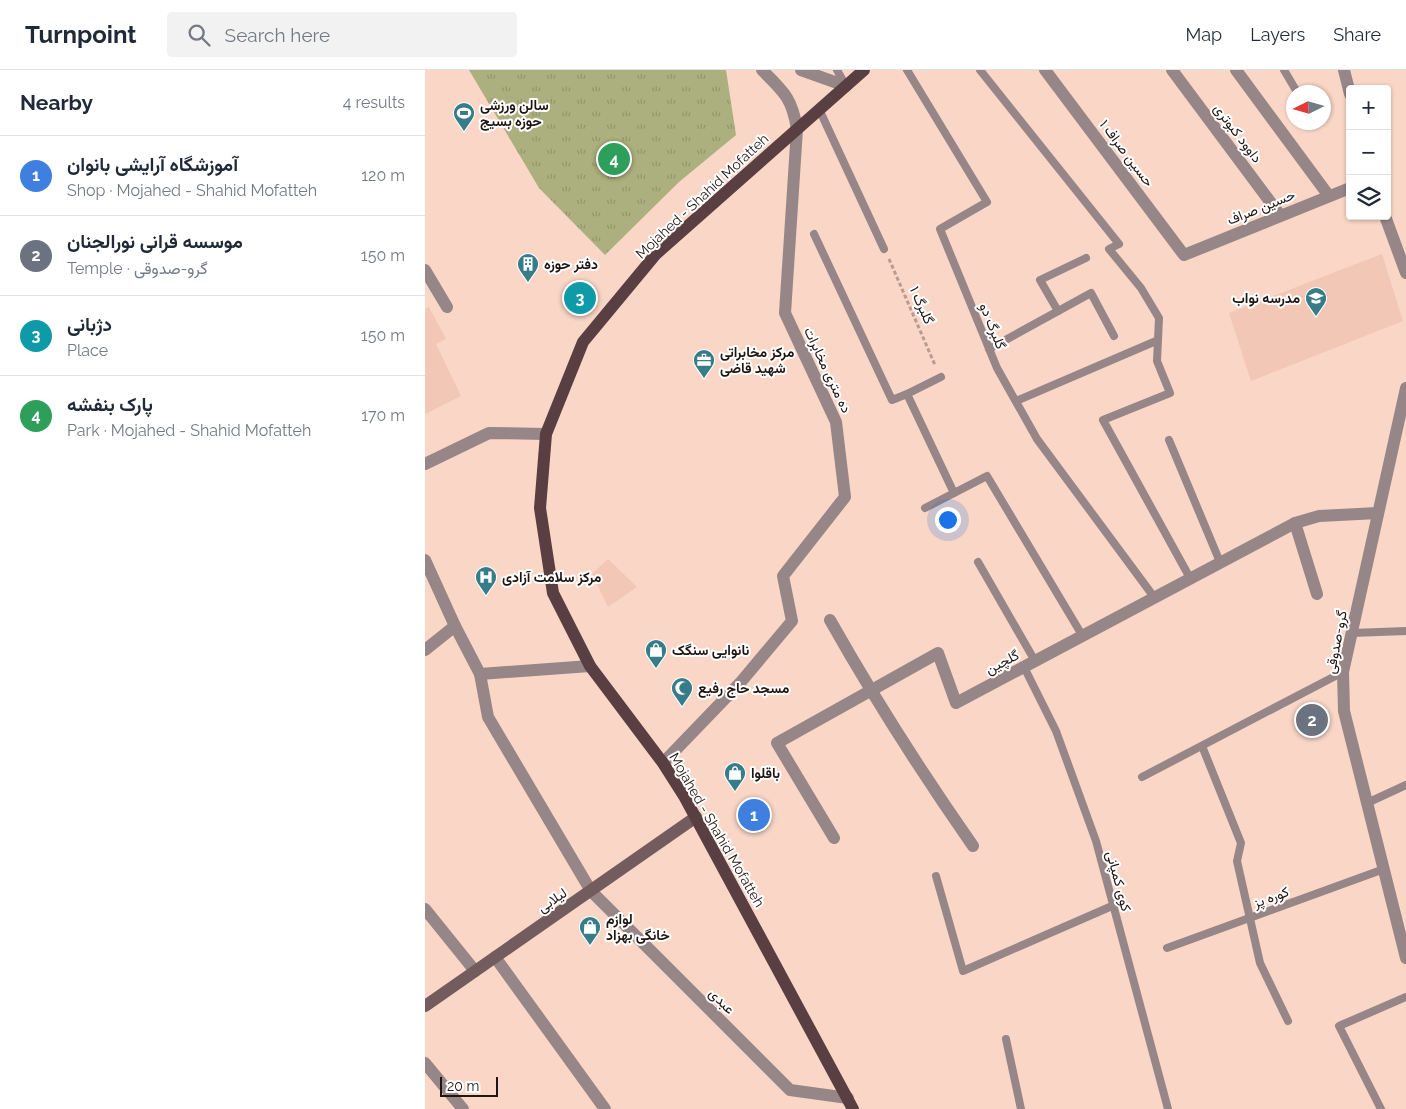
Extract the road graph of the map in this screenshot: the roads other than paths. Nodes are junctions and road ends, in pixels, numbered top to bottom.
1 (762, 70) edge
2 (801, 70) edge
3 (837, 70) edge
4 (864, 70) edge
5 (907, 70) edge
6 (980, 70) edge
7 (1045, 70) edge
8 (1172, 70) edge
9 (1236, 70) edge
10 (1284, 70) edge
11 (1344, 70) edge
12 (1293, 85) edge
13 (1348, 85) edge
14 (846, 86) junction
15 (819, 109) junction
16 (797, 129) junction
17 (1346, 190) edge
18 (1329, 196) junction
19 (1280, 215) junction
20 (1386, 220) edge
21 (814, 234) dead end
22 (885, 249) road end
23 (1184, 255) joint
24 (1086, 258) dead end
25 (425, 270) edge
26 (1406, 273) edge
27 (447, 307) dead end
28 (1058, 311) junction
29 (1114, 336) dead end
30 (1156, 341) junction
31 (989, 349) junction
32 (941, 377) road end
33 (1406, 388) edge
34 (907, 394) junction
35 (1016, 401) junction
36 (1401, 433) edge
37 (546, 434) junction
38 (1169, 440) dead end
39 (425, 464) edge
40 (954, 493) junction
41 (925, 508) dead end
42 (1378, 513) junction
43 (1295, 523) junction
44 (425, 560) edge
45 (978, 562) dead end
46 (1220, 562) junction
47 (1190, 578) junction
48 (1317, 594) dead end
49 (1154, 597) junction
50 (830, 620) dead end
51 (455, 626) junction
52 (1406, 631) edge
53 (1352, 633) junction
54 (1082, 635) junction
55 (425, 650) edge
56 (1029, 664) junction
57 (590, 666) junction
58 (1343, 672) junction
59 (480, 674) junction
60 (870, 691) junction
61 (1202, 746) junction
62 (663, 763) junction
63 (1142, 777) dead end
64 (1406, 785) edge
65 (1367, 803) junction
66 (696, 817) junction
67 (834, 838) dead end
68 (973, 846) dead end
69 (1383, 869) junction
70 (937, 876) dead end
71 (591, 891) junction
72 (1112, 906) junction
73 (425, 908) edge
74 (1249, 918) junction
75 (1167, 948) dead end
76 (495, 957) junction
77 (1406, 958) edge
78 (475, 971) junction
79 (1406, 997) edge
80 (425, 1006) edge
81 (1287, 1021) dead end
82 (1006, 1038) dead end
83 (425, 1063) edge
84 (850, 1104) edge
85 (463, 1109) edge
86 (605, 1109) edge
87 (1021, 1109) edge
88 (1168, 1109) edge
89 (1381, 1109) edge

1 - 16 street
2 - 14 street
3 - 14 lane
4 - 14 main road, Mojahed - Shahid Mofatteh
5 - 31 lane, گلبرگ دو
6 - 30 lane
7 - 23 street, حسین صراف ۱
8 - 19 street, داوود کبوتری
9 - 18 street
10 - 12 lane
11 - 13 street
14 - 15 main road, Mojahed - Shahid Mofatteh
15 - 16 main road, Mojahed - Shahid Mofatteh
15 - 22 lane
16 - 37 main road, Mojahed - Shahid Mofatteh
16 - 62 street, ده متری مخابرات
17 - 18 street, حسین صراف
18 - 19 street, حسین صراف
19 - 23 street, حسین صراف
20 - 26 street
21 - 34 lane
24 - 28 lane
25 - 27 street
28 - 29 lane
28 - 31 lane
30 - 35 lane
30 - 47 lane
31 - 35 lane, گلبرگ دو
32 - 34 lane
33 - 36 street, گرو-صدوقی
34 - 40 lane
35 - 49 lane, گلبرگ دو
36 - 42 street, گرو-صدوقی
37 - 39 street
37 - 57 main road, Mojahed - Shahid Mofatteh
38 - 46 lane
40 - 41 lane
40 - 54 lane
42 - 43 street, گلچین
42 - 53 street, گرو-صدوقی
43 - 46 street, گلچین
43 - 48 street
44 - 51 street, عبدی
45 - 56 lane, کوی کمپانی
46 - 47 street, گلچین
47 - 49 street, گلچین
49 - 54 street, گلچین
50 - 60 street
51 - 55 street
51 - 59 street, عبدی
52 - 53 lane
53 - 58 street, گرو-صدوقی
54 - 56 street, گلچین
56 - 60 street, گلچین
56 - 72 lane, کوی کمپانی
57 - 59 street
57 - 62 main road, Mojahed - Shahid Mofatteh
58 - 61 lane
58 - 65 street, گرو-صدوقی
59 - 71 street, عبدی
60 - 67 street, گلچین
60 - 68 street
61 - 63 lane
61 - 74 lane
62 - 66 main road, Mojahed - Shahid Mofatteh
64 - 65 lane
65 - 69 street, گرو-صدوقی
66 - 71 main road, لیلابی
66 - 84 main road, Mojahed - Shahid Mofatteh
69 - 74 lane, کوره پز
69 - 77 street, گرو-صدوقی
70 - 72 lane
71 - 76 main road, لیلابی
71 - 84 street, عبدی
72 - 88 lane, کوی کمپانی
73 - 78 street
74 - 75 lane, کوره پز
74 - 81 lane
76 - 78 main road, لیلابی
76 - 86 street
78 - 80 main road, لیلابی
79 - 89 lane
82 - 87 lane
83 - 85 street

